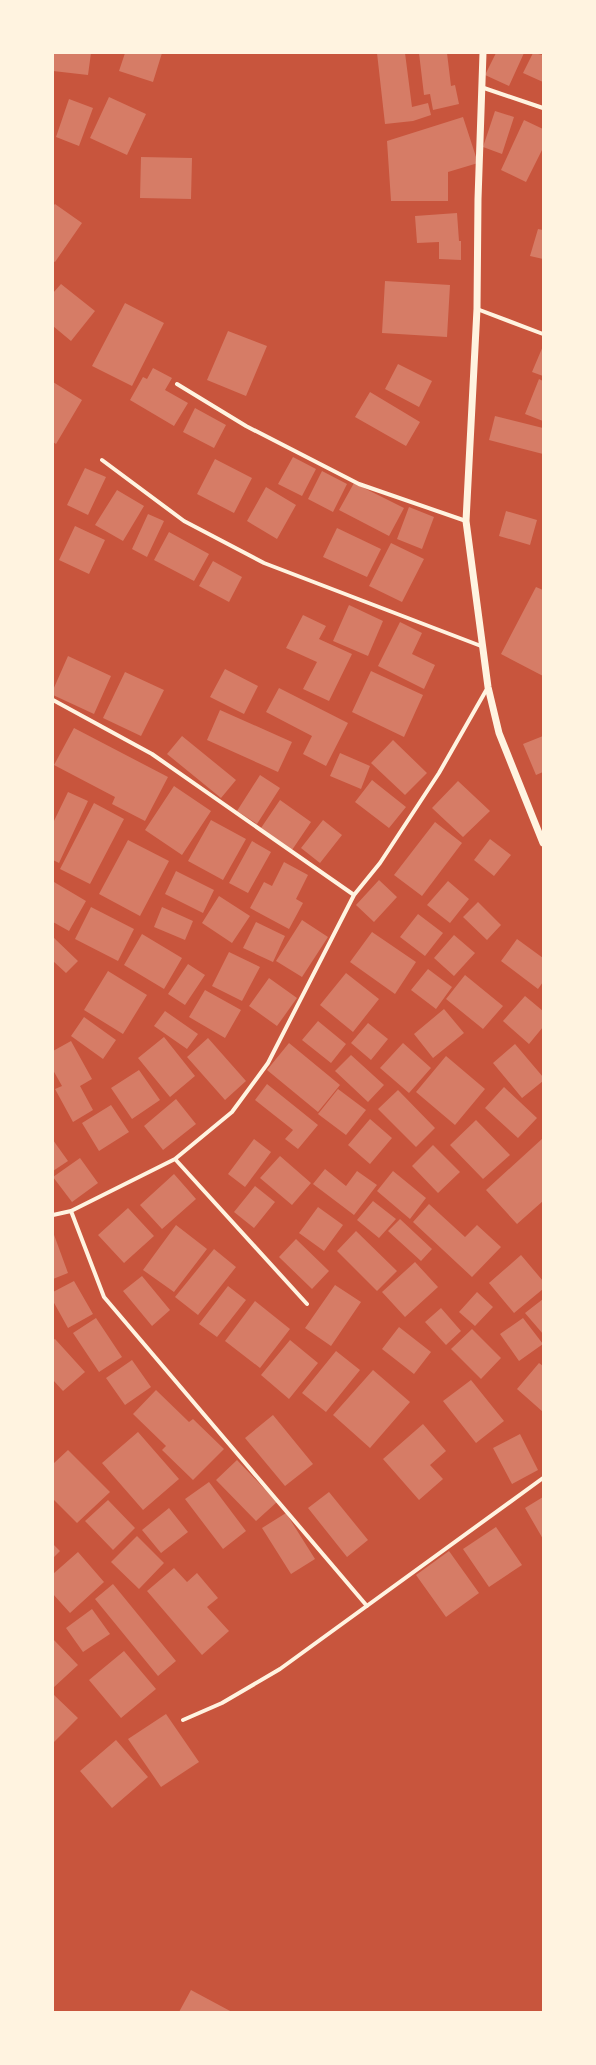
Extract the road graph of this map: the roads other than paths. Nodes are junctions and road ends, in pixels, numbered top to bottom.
1 (483, 53) edge
2 (480, 87) junction
3 (543, 108) edge
4 (477, 309) junction
5 (543, 334) edge
6 (177, 384) dead end
7 (102, 460) dead end
8 (466, 521) junction
9 (481, 646) junction
10 (488, 687) junction
11 (53, 700) edge
12 (540, 828) edge
13 (543, 843) edge
14 (354, 895) junction
15 (175, 1159) junction
16 (71, 1211) junction
17 (53, 1215) edge
18 (307, 1304) dead end
19 (543, 1478) edge
20 (367, 1606) junction
21 (183, 1720) dead end

1 - 2 street
2 - 3 street
2 - 4 street
4 - 5 street
4 - 8 street
6 - 8 street
7 - 9 street
8 - 9 street
9 - 10 street
10 - 12 street
10 - 14 street
11 - 14 street
12 - 13 street
14 - 15 street
15 - 16 street
15 - 18 street
16 - 17 street
16 - 20 street
19 - 20 street
20 - 21 street

